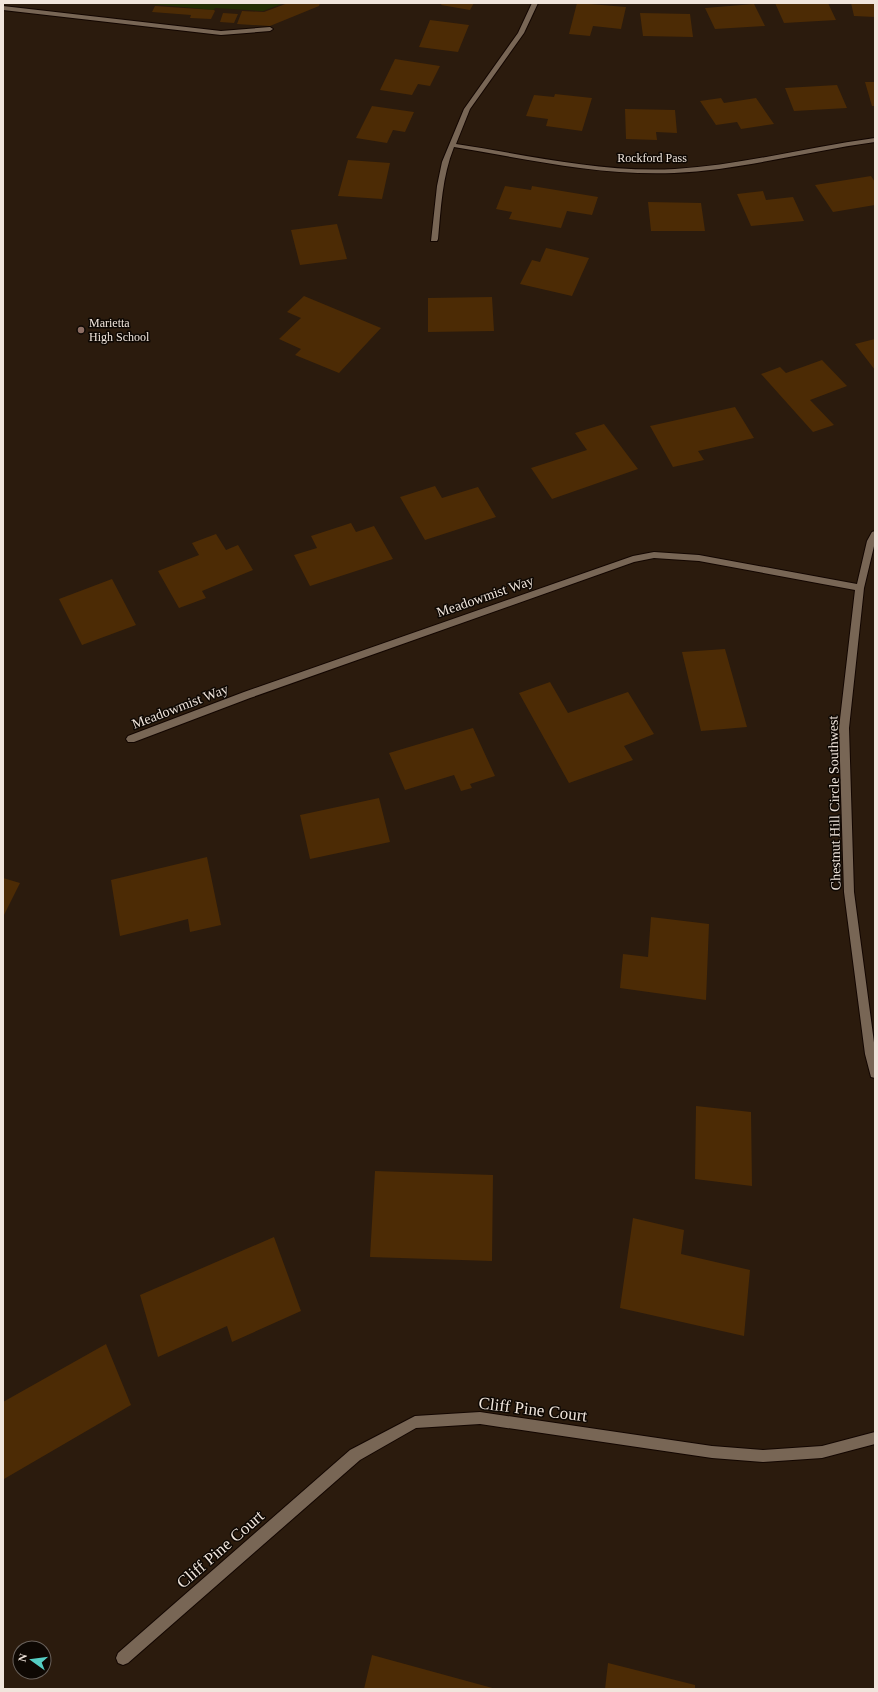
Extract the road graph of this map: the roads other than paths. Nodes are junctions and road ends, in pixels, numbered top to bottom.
1 (535, 3) edge
2 (3, 8) edge
3 (270, 28) dead end
4 (875, 140) edge
5 (452, 145) junction
6 (434, 238) dead end
7 (875, 534) edge
8 (860, 588) junction
9 (131, 740) dead end
10 (875, 1073) edge
11 (875, 1438) edge
12 (123, 1658) dead end

1 - 5 street
2 - 3 street
4 - 5 street, Rockford Pass
5 - 6 street
7 - 8 street, Chestnut Hill Circle Southwest
8 - 9 street, Meadowmist Way
8 - 10 street, Chestnut Hill Circle Southwest
11 - 12 street, Cliff Pine Court

